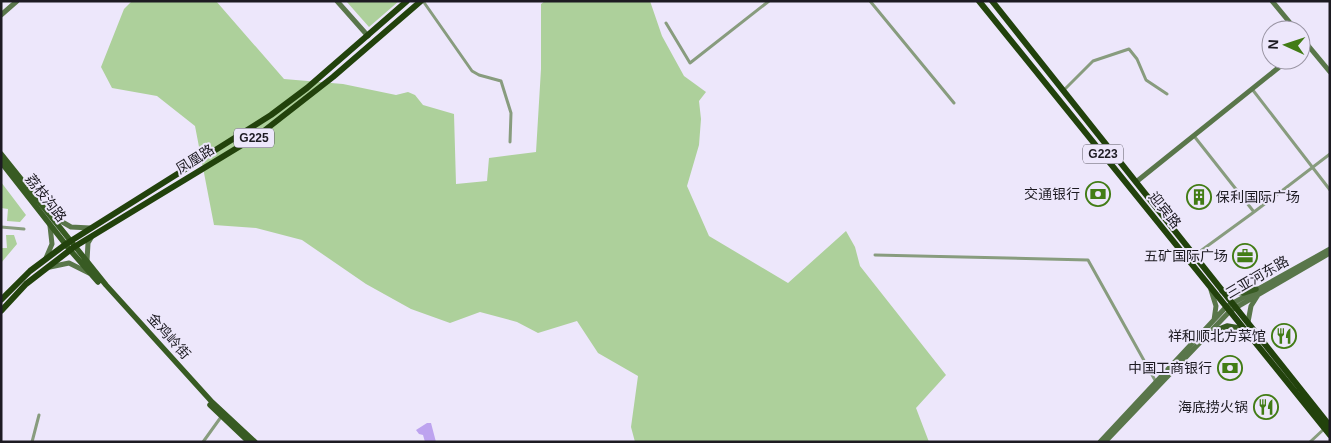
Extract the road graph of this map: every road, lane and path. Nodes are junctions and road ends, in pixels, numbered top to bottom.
1 (17, 1) edge
2 (337, 1) edge
3 (407, 1) edge
4 (422, 1) edge
5 (769, 1) edge
6 (870, 1) edge
7 (979, 1) edge
8 (992, 1) edge
9 (1272, 1) edge
10 (1, 15) edge
11 (1288, 20) edge
12 (666, 23) dead end
13 (368, 36) junction
14 (1311, 48) edge
15 (1275, 70) edge
16 (1330, 72) edge
17 (1252, 88) junction
18 (1063, 90) junction
19 (1166, 94) dead end
20 (954, 103) dead end
21 (1194, 135) junction
22 (510, 142) dead end
23 (1, 154) edge
24 (1330, 154) edge
25 (1, 162) edge
26 (1312, 166) junction
27 (1136, 182) junction
28 (1330, 190) edge
29 (1254, 212) junction
30 (46, 215) junction
31 (1, 227) edge
32 (93, 228) junction
33 (24, 229) dead end
34 (91, 238) junction
35 (70, 246) junction
36 (1330, 249) edge
37 (1330, 254) edge
38 (875, 255) dead end
39 (1195, 255) junction
40 (45, 260) junction
41 (87, 262) junction
42 (45, 268) junction
43 (94, 277) junction
44 (1210, 287) junction
45 (1222, 291) junction
46 (1258, 291) junction
47 (1, 300) edge
48 (1231, 307) junction
49 (1, 311) edge
50 (1213, 322) junction
51 (1248, 322) junction
52 (1244, 329) junction
53 (1209, 333) junction
54 (1157, 382) junction
55 (40, 415) dead end
56 (221, 417) junction
57 (1328, 426) edge
58 (1330, 435) edge
59 (1318, 437) junction
60 (32, 442) edge
61 (203, 442) edge
62 (249, 442) edge
63 (255, 442) edge
64 (1100, 442) edge
65 (1105, 442) edge
66 (1310, 442) edge
67 (1317, 442) edge

1 - 10 main road
2 - 13 main road
3 - 13 highway, 凤凰路 / G225
4 - 22 street
4 - 34 highway, 凤凰路 / G225
5 - 12 street
6 - 20 street
7 - 44 highway, 迎宾路 / G223
8 - 18 highway, 迎宾路 / G223
9 - 11 main road
13 - 32 highway, 凤凰路 / G225
14 - 16 main road
15 - 17 main road
17 - 21 main road
17 - 26 street
18 - 19 street
18 - 27 highway, 迎宾路 / G223
21 - 27 main road
21 - 29 street
23 - 30 main road, 荔枝沟路
24 - 26 street
25 - 30 main road, 荔枝沟路
26 - 28 street
26 - 29 street
27 - 39 highway, 迎宾路 / G223
29 - 39 street
30 - 32 main road
30 - 35 main road, 荔枝沟路
30 - 40 main road
31 - 33 street
32 - 35 highway, 凤凰路 / G225
34 - 35 highway, 凤凰路 / G225
34 - 41 main road
35 - 40 highway, 凤凰路 / G225
35 - 41 main road, 金鸡岭街
35 - 42 highway, 凤凰路 / G225
35 - 43 main road, 金鸡岭街
36 - 46 main road, 三亚河东路
37 - 46 main road, 三亚河东路
38 - 54 street
39 - 45 highway, 迎宾路 / G223
40 - 47 highway, 凤凰路 / G225
41 - 63 main road, 金鸡岭街
42 - 43 main road
42 - 49 highway, 凤凰路 / G225
43 - 56 main road, 金鸡岭街
44 - 48 highway, 迎宾路 / G223
44 - 50 main road
45 - 46 main road
45 - 48 highway, 迎宾路 / G223
46 - 48 main road, 三亚河东路
46 - 51 main road
48 - 50 main road, 三亚河东路
48 - 51 highway, 迎宾路 / G223
48 - 52 highway, 迎宾路 / G223
48 - 53 main road, 三亚河东路
50 - 54 main road, 三亚河东路
51 - 57 highway, 迎宾路 / G223
52 - 53 main road
52 - 57 highway, 迎宾路 / G223
53 - 65 main road, 三亚河东路
54 - 64 main road, 三亚河东路
55 - 60 street
56 - 61 street
56 - 62 main road, 金鸡岭街
57 - 58 highway, 迎宾路 / G223
57 - 59 street
59 - 66 street
59 - 67 street

